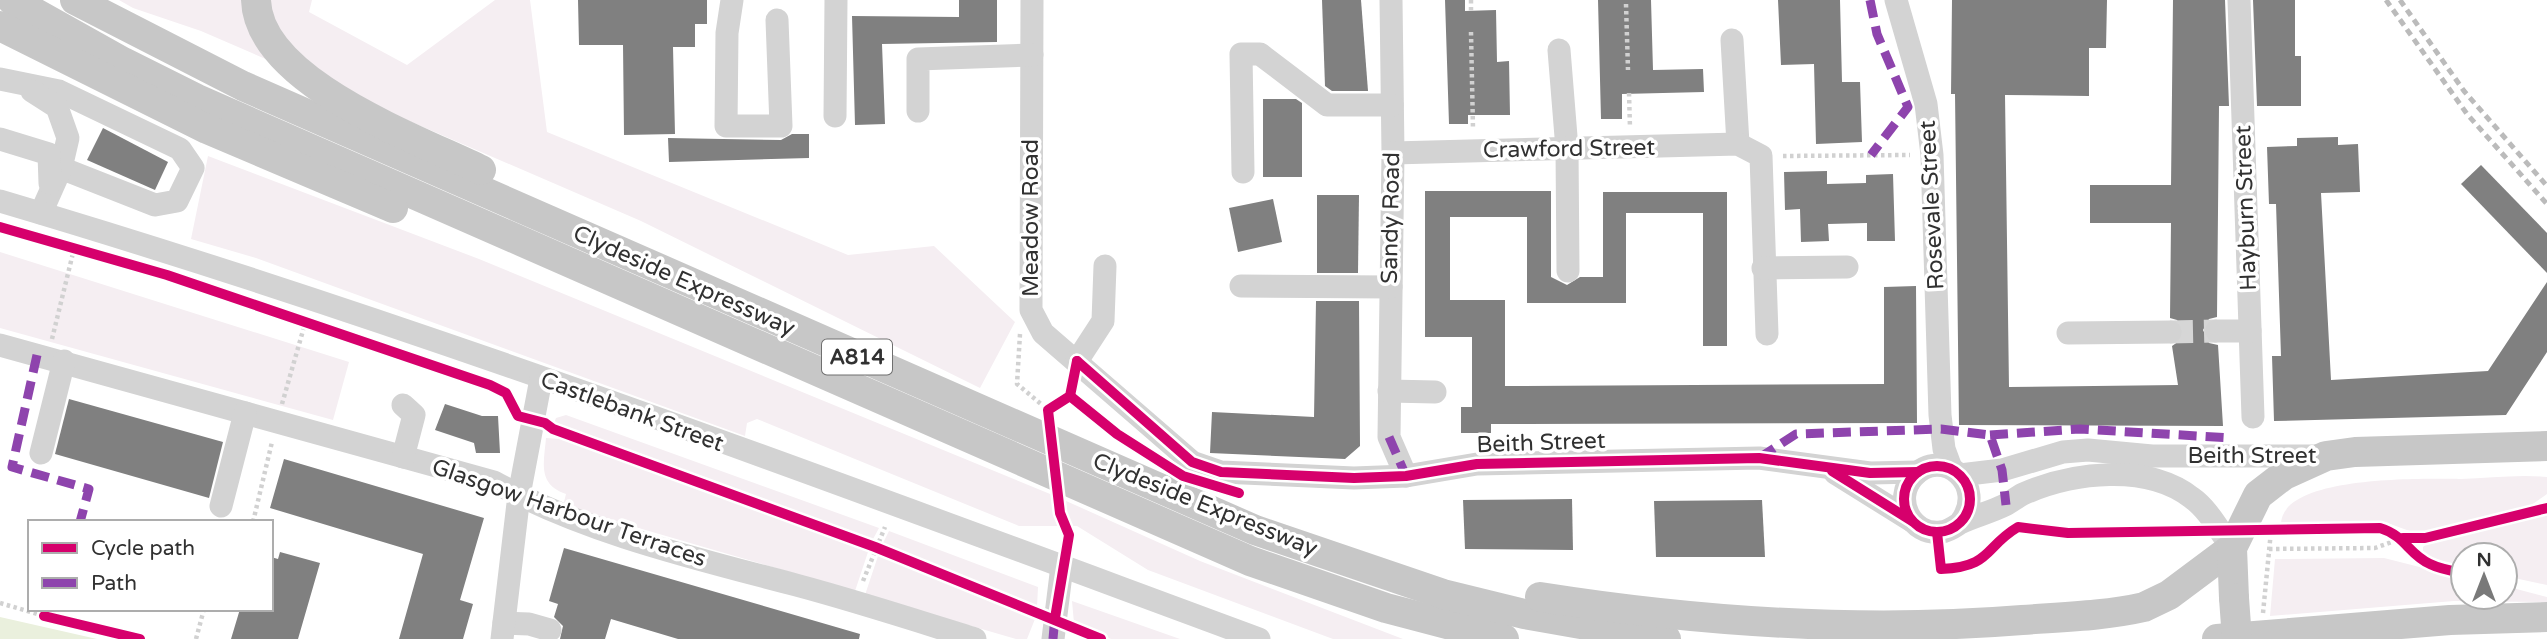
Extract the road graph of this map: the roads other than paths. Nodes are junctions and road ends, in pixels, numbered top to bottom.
1 (12, 0) edge
2 (75, 0) edge
3 (256, 0) edge
4 (732, 0) edge
5 (836, 0) edge
6 (1032, 0) edge
7 (1391, 0) edge
8 (1896, 0) edge
9 (2239, 0) edge
10 (777, 20) dead end
11 (0, 26) edge
12 (1732, 40) dead end
13 (1559, 50) dead end
14 (1032, 55) junction
15 (10, 81) edge
16 (1392, 105) junction
17 (919, 111) dead end
18 (835, 116) dead end
19 (0, 139) edge
20 (1567, 149) junction
21 (1748, 149) junction
22 (1392, 153) junction
23 (1243, 172) dead end
24 (55, 177) junction
25 (0, 201) edge
26 (41, 213) junction
27 (1105, 267) dead end
28 (1847, 267) dead end
29 (1763, 268) junction
30 (1568, 271) dead end
31 (1241, 286) dead end
32 (1391, 288) junction
33 (660, 302) junction
34 (2217, 331) tunnel mouth
35 (2250, 331) junction
36 (2170, 332) tunnel mouth
37 (2068, 333) dead end
38 (1767, 334) dead end
39 (808, 335) junction
40 (0, 345) edge
41 (56, 359) junction
42 (1076, 361) junction
43 (541, 379) junction
44 (1389, 391) junction
45 (1435, 392) dead end
46 (403, 405) dead end
47 (245, 413) junction
48 (1940, 415) junction
49 (2253, 417) dead end
50 (2542, 448) edge
51 (41, 453) dead end
52 (2326, 456) junction
53 (403, 457) junction
54 (1822, 466) junction
55 (1921, 470) junction
56 (1955, 472) junction
57 (1261, 475) joint
58 (1406, 476) junction
59 (519, 495) junction
60 (221, 506) dead end
61 (1912, 521) junction
62 (1960, 523) junction
63 (2232, 548) junction
64 (1062, 566) junction
65 (1370, 570) junction
66 (1281, 573) junction
67 (2547, 617) edge
68 (550, 630) dead end
69 (503, 631) edge
70 (975, 639) edge
71 (1053, 639) edge
72 (1259, 639) edge
73 (1427, 639) edge
74 (1504, 639) edge
75 (1666, 639) edge
76 (2217, 639) edge
77 (2236, 639) edge

1 - 33 main road, Clydeside Expressway / A814
2 - 39 main road, Clydeside Expressway / A814
3 - 39 main road
4 - 10 street
5 - 18 street
6 - 14 street, Meadow Road
7 - 16 street, Sandy Road
8 - 48 street, Rosevale Street
9 - 35 street, Hayburn Street
11 - 33 main road
12 - 21 street
13 - 20 street
14 - 17 street
14 - 42 street, Meadow Road
15 - 24 street
15 - 24 street
16 - 22 street, Sandy Road
16 - 23 street
19 - 24 street
20 - 21 street, Crawford Street
20 - 22 street, Crawford Street
20 - 30 street
21 - 29 street
22 - 32 street, Sandy Road
24 - 26 street
25 - 26 street, Castlebank Street
26 - 43 street, Castlebank Street
27 - 42 street
28 - 29 street
29 - 38 street
31 - 32 street
32 - 44 street, Sandy Road
33 - 66 main road, Clydeside Expressway / A814
34 - 35 street
35 - 49 street, Hayburn Street
36 - 37 street
39 - 65 main road, Clydeside Expressway / A814
40 - 41 street, Glasgow Harbour Terraces
41 - 47 street, Glasgow Harbour Terraces
41 - 51 street
42 - 57 street, Meadow Road
43 - 59 street
43 - 64 street, Castlebank Street
44 - 45 street
44 - 58 street, Sandy Road
46 - 53 street
47 - 53 street, Glasgow Harbour Terraces
47 - 60 street
48 - 55 street, Rosevale Street
48 - 56 street, Rosevale Street
50 - 52 main road, Beith Street
52 - 56 street, Beith Street
52 - 63 main road
53 - 59 street, Glasgow Harbour Terraces
54 - 55 street, Beith Street
54 - 58 street, Beith Street
54 - 61 street, Beith Street
55 - 56 street, Beith Street
55 - 61 street
56 - 62 street
57 - 58 street, Beith Street
59 - 69 street
59 - 70 street, Glasgow Harbour Terraces
61 - 62 street, Beith Street
62 - 63 street, Beith Street
63 - 65 main road
63 - 77 main road, bridge
64 - 71 street
64 - 72 street, Castlebank Street
65 - 75 main road, Clydeside Expressway / A814
66 - 73 main road
66 - 74 main road, Clydeside Expressway / A814
67 - 76 main road
68 - 69 street

